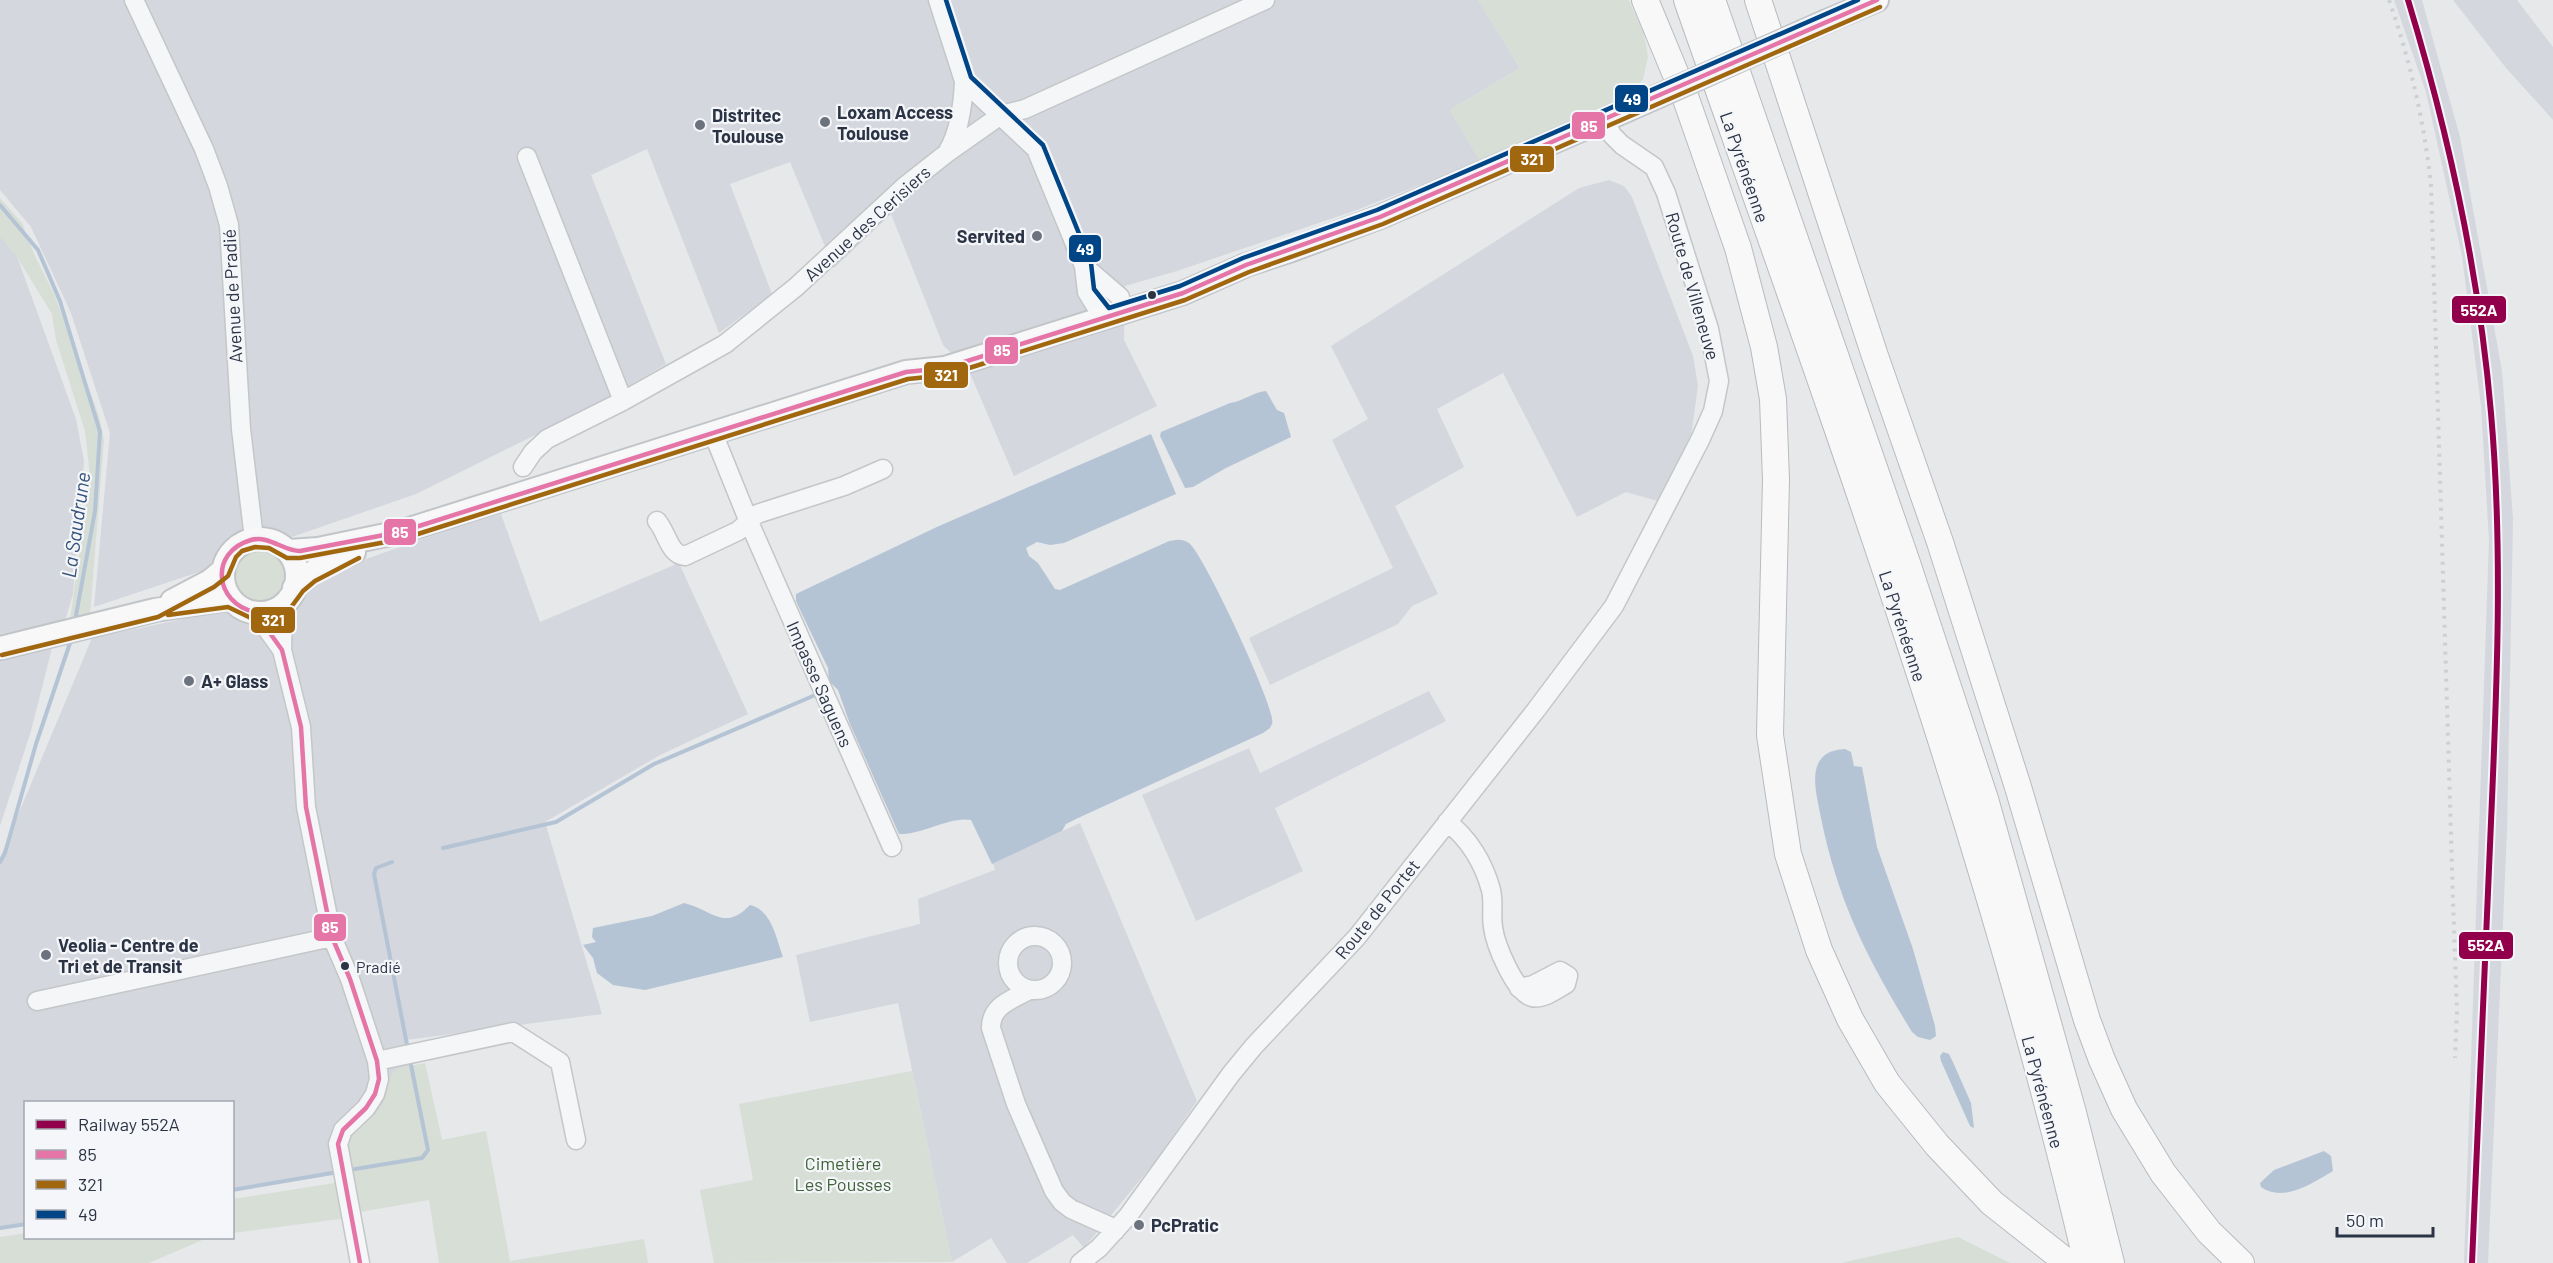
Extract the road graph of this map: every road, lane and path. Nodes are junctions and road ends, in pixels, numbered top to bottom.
1 (134, 0) edge
2 (938, 0) edge
3 (1265, 0) edge
4 (1645, 0) edge
5 (1687, 0) edge
6 (1712, 0) edge
7 (1758, 0) edge
8 (1871, 1) edge
9 (964, 81) junction
10 (1001, 115) junction
11 (1604, 118) junction
12 (947, 153) junction
13 (527, 157) dead end
14 (1099, 305) junction
15 (623, 401) junction
16 (713, 433) junction
17 (523, 467) dead end
18 (884, 469) dead end
19 (657, 521) dead end
20 (749, 522) junction
21 (400, 532) junction
22 (1651, 537) joint
23 (254, 539) junction
24 (288, 551) junction
25 (222, 571) junction
26 (289, 597) junction
27 (230, 599) junction
28 (155, 610) junction
29 (255, 612) junction
30 (0, 648) edge
31 (282, 650) junction
32 (1447, 822) junction
33 (892, 847) dead end
34 (332, 938) junction
35 (1519, 988) dead end
36 (1029, 990) dead end
37 (37, 1001) dead end
38 (377, 1061) junction
39 (576, 1140) dead end
40 (1115, 1231) junction
41 (360, 1263) edge
42 (1080, 1263) edge
43 (2068, 1263) edge
44 (2087, 1263) edge
45 (2111, 1263) edge
46 (2241, 1263) edge

1 - 23 street, Avenue de Pradié
2 - 9 street
3 - 10 street, Avenue des Cerisiers
4 - 43 highway
5 - 44 highway, La Pyrénéenne
6 - 45 highway, La Pyrénéenne
7 - 46 highway
8 - 11 main road, bridge
9 - 10 street
9 - 12 street
10 - 12 street, Avenue des Cerisiers
10 - 14 street
11 - 14 main road
11 - 22 street, Route de Villeneuve
12 - 15 street, Avenue des Cerisiers
13 - 15 street
14 - 16 main road
15 - 17 street, Avenue des Cerisiers
16 - 20 street, Impasse Saguens
16 - 21 main road
18 - 20 street
19 - 20 street
20 - 33 street, Impasse Saguens
21 - 24 main road
21 - 26 main road
22 - 32 street, Route de Portet
23 - 24 main road
23 - 25 main road
24 - 26 main road
25 - 27 main road
25 - 28 main road
26 - 29 main road
26 - 31 street
27 - 28 main road
27 - 29 main road
28 - 30 main road
29 - 31 street
31 - 34 street
32 - 35 street
32 - 40 street, Route de Portet
34 - 37 street
34 - 38 street
36 - 40 street
38 - 39 street
38 - 41 street
40 - 42 street, Route de Portet

